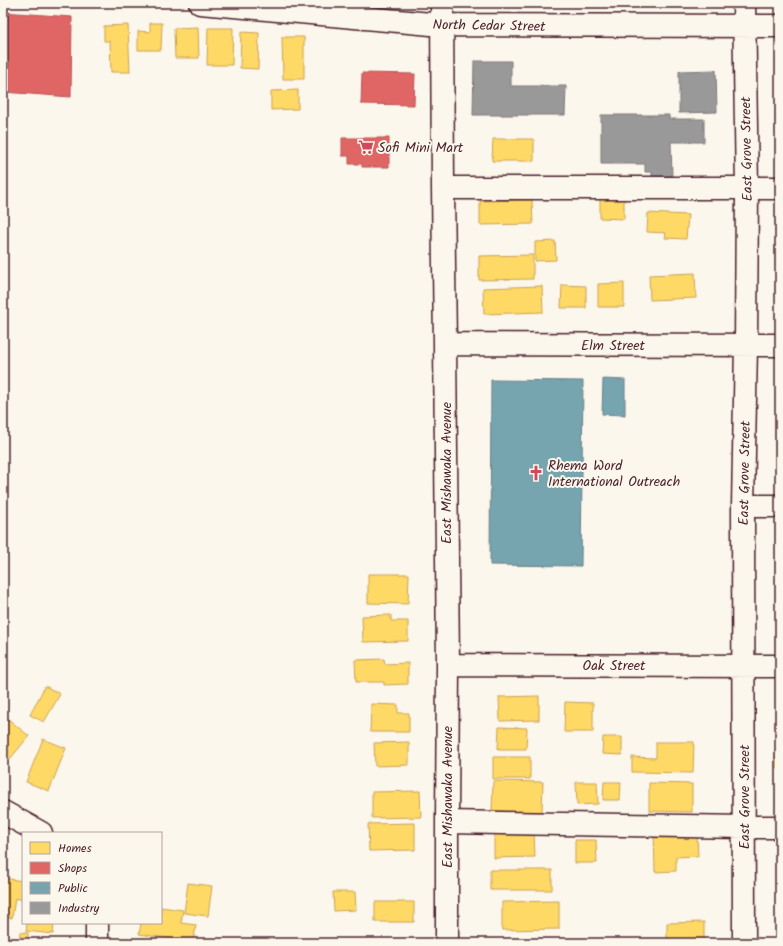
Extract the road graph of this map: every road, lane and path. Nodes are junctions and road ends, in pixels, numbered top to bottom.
1 (200, 3) edge
2 (442, 3) edge
3 (744, 3) edge
4 (442, 25) junction
5 (744, 26) junction
6 (780, 26) edge
7 (443, 188) junction
8 (747, 188) junction
9 (780, 188) edge
10 (445, 344) junction
11 (746, 345) junction
12 (780, 345) edge
13 (743, 506) junction
14 (780, 506) edge
15 (448, 665) junction
16 (744, 666) junction
17 (780, 666) edge
18 (3, 812) edge
19 (447, 822) junction
20 (744, 827) junction
21 (780, 827) edge
22 (39, 832) edge
23 (97, 924) edge
24 (97, 943) edge
25 (447, 943) edge
26 (744, 943) edge

1 - 4 street, North Cedar Street
2 - 4 street, East Mishawaka Avenue
3 - 5 street, East Grove Street
4 - 5 street, North Cedar Street
4 - 7 street, East Mishawaka Avenue
5 - 6 street, North Cedar Street
5 - 8 street, East Grove Street
7 - 8 street
7 - 10 street, East Mishawaka Avenue
8 - 9 street
8 - 11 street, East Grove Street
10 - 11 street, Elm Street
10 - 15 street, East Mishawaka Avenue
11 - 12 street, Elm Street
11 - 13 street, East Grove Street
13 - 14 street
13 - 16 street, East Grove Street
15 - 16 street, Oak Street
15 - 19 street, East Mishawaka Avenue
16 - 17 street, Oak Street
16 - 20 street, East Grove Street
18 - 22 street
19 - 20 street
19 - 25 street, East Mishawaka Avenue
20 - 21 street
20 - 26 street, East Grove Street
23 - 24 street

